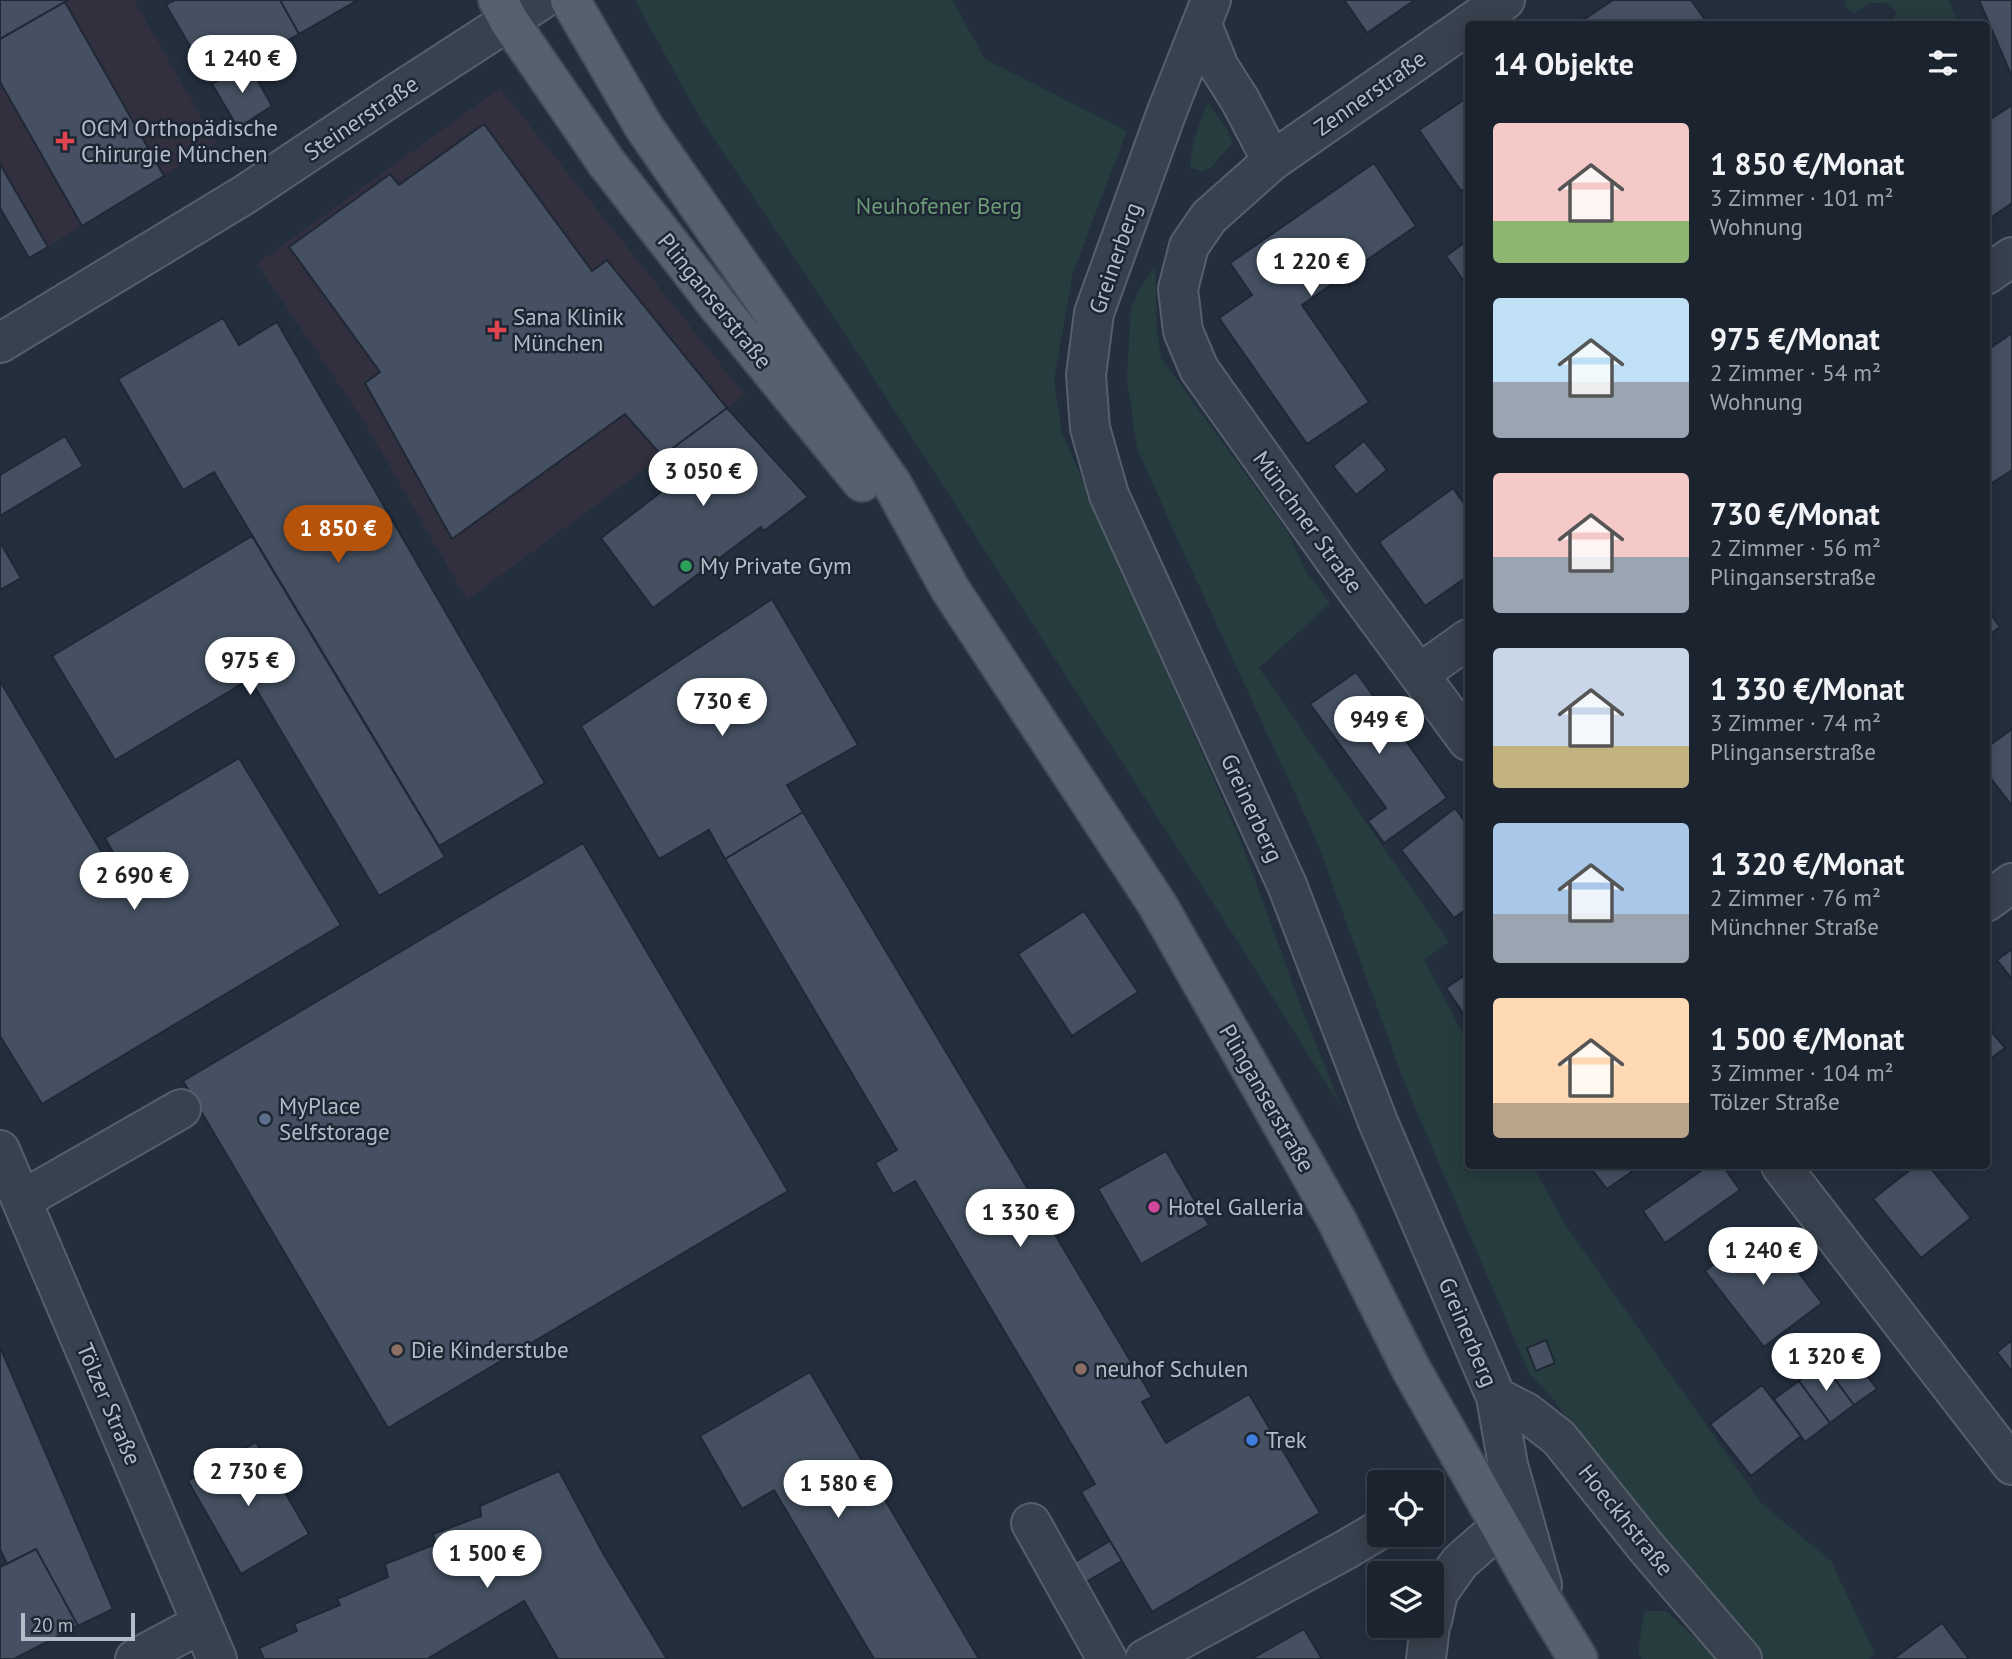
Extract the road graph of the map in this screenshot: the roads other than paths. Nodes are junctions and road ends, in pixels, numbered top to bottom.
1 (541, 0) edge
2 (570, 0) edge
3 (1505, 0) edge
4 (503, 10) edge
5 (1206, 13) edge
6 (1475, 21) edge
7 (1465, 28) edge
8 (1272, 161) junction
9 (2012, 257) edge
10 (1990, 272) edge
11 (1178, 289) joint
12 (0, 343) edge
13 (950, 589) junction
14 (1465, 641) edge
15 (1419, 674) junction
16 (1465, 737) edge
17 (2012, 883) edge
18 (1990, 899) edge
19 (181, 1109) dead end
20 (0, 1150) edge
21 (1783, 1169) edge
22 (22, 1200) junction
23 (1496, 1397) junction
24 (2012, 1465) edge
25 (1031, 1523) dead end
26 (1500, 1527) junction
27 (1367, 1537) edge
28 (1444, 1585) edge
29 (1551, 1615) junction
30 (202, 1623) junction
31 (1429, 1638) edge
32 (135, 1659) edge
33 (218, 1659) edge
34 (1107, 1659) edge
35 (1145, 1659) edge
36 (1426, 1659) edge
37 (1578, 1659) edge
38 (1742, 1659) edge

1 - 4 street, Steinerstraße
2 - 13 main road, Plinganserstraße
3 - 6 street, Zennerstraße
4 - 12 street, Steinerstraße
4 - 13 main road, Plinganserstraße
5 - 8 street
5 - 23 street, Greinerberg
7 - 8 street, Zennerstraße
8 - 11 street, Zennerstraße
9 - 10 street
11 - 15 street, Münchner Straße
13 - 26 main road, Plinganserstraße
14 - 15 street
15 - 16 street, Münchner Straße
17 - 18 street
19 - 22 street
20 - 22 street, Tölzer Straße
21 - 24 street
22 - 30 street, Tölzer Straße
23 - 29 street, Greinerberg
23 - 38 street, Hoeckhstraße
25 - 34 street
26 - 28 street
26 - 29 main road, Plinganserstraße
27 - 35 street
29 - 37 main road, Plinganserstraße
30 - 32 street
30 - 33 street, Tölzer Straße
31 - 36 street

